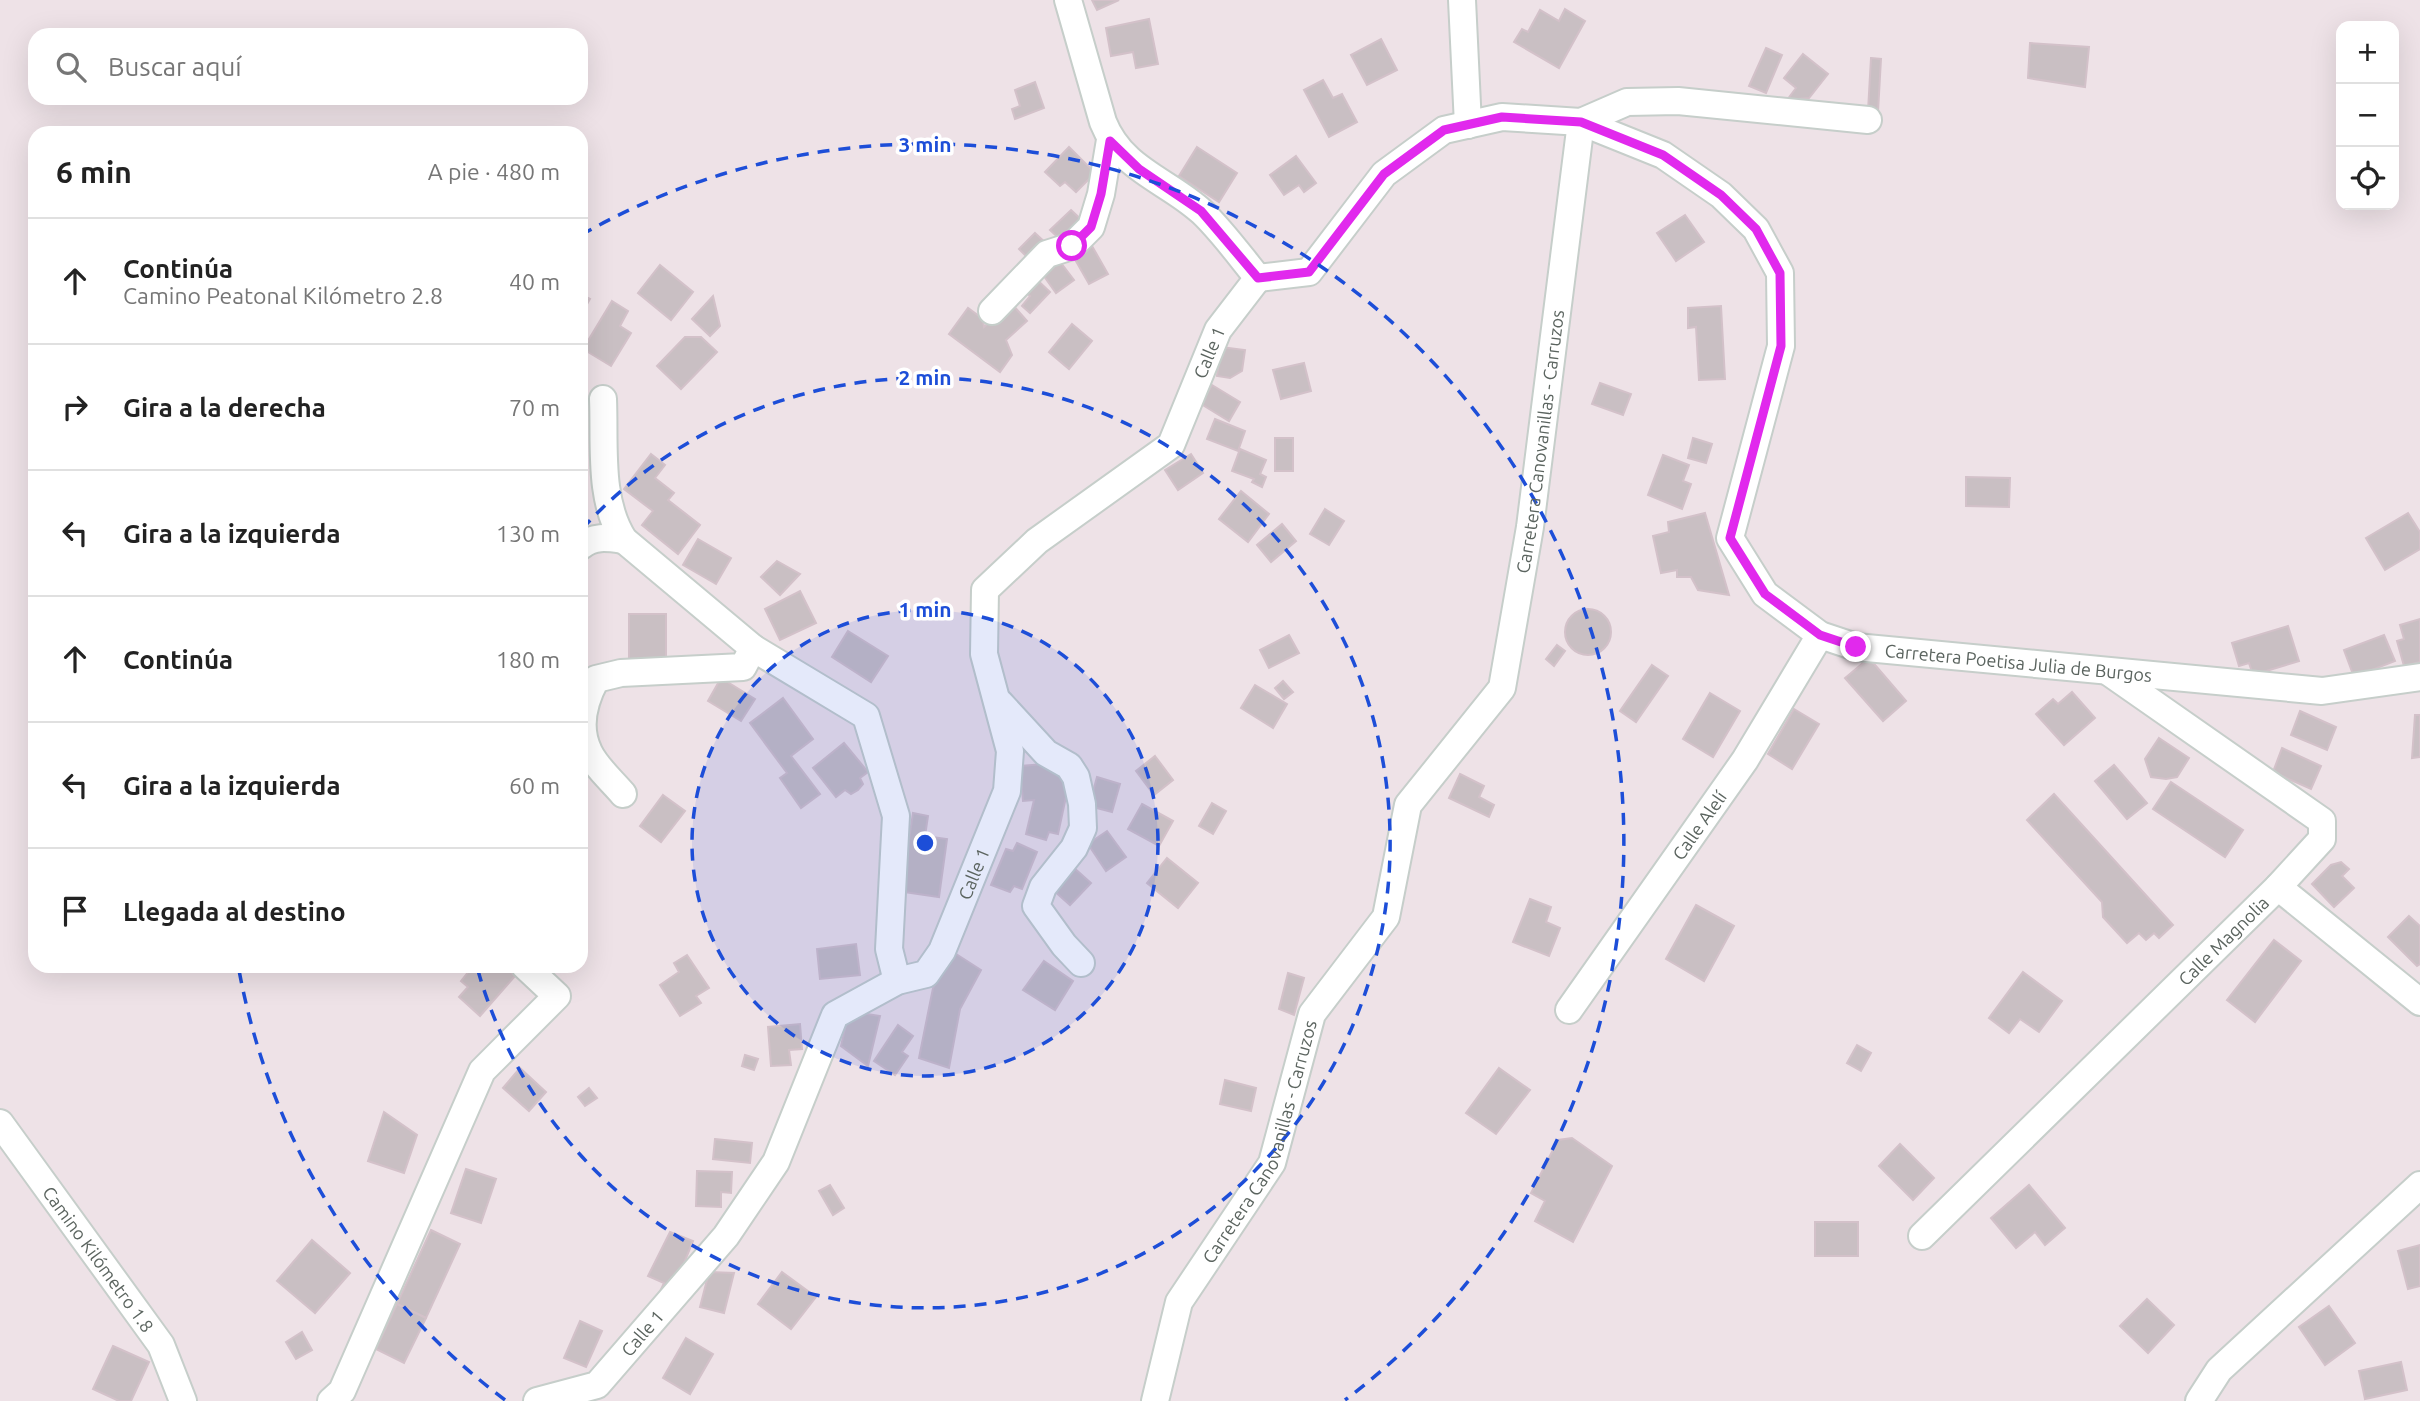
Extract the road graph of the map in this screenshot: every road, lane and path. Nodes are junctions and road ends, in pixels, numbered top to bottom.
1 (1068, 0) edge
2 (1462, 0) edge
3 (1868, 120) dead end
4 (1581, 122) junction
5 (1468, 125) junction
6 (1110, 141) junction
7 (1258, 278) junction
8 (992, 310) dead end
9 (603, 398) dead end
10 (624, 540) junction
11 (588, 541) edge
12 (1820, 635) junction
13 (753, 648) junction
14 (2109, 672) junction
15 (2420, 677) edge
16 (588, 694) edge
17 (996, 699) junction
18 (588, 748) edge
19 (623, 794) dead end
20 (2278, 887) junction
21 (1081, 963) dead end
22 (532, 973) edge
23 (897, 981) junction
24 (2420, 1002) edge
25 (1569, 1010) dead end
26 (0, 1124) edge
27 (2420, 1185) edge
28 (1922, 1236) dead end
29 (183, 1401) edge
30 (331, 1401) edge
31 (537, 1401) edge
32 (1155, 1401) edge
33 (2199, 1401) edge

1 - 6 street
2 - 5 street
3 - 4 street
4 - 5 street
4 - 12 street, Carretera Poetisa Julia de Burgos
4 - 32 street, Carretera Canovanillas - Carruzos
5 - 7 street
6 - 7 street
6 - 8 street
7 - 17 street, Calle 1
9 - 10 street
10 - 11 street
10 - 13 street
12 - 14 street, Carretera Poetisa Julia de Burgos
12 - 25 street, Calle Alelí
13 - 16 street
13 - 23 street
14 - 15 street, Carretera Poetisa Julia de Burgos
14 - 20 street, Calle Magnolia
17 - 21 street
17 - 23 street, Calle 1
18 - 19 street
20 - 24 street
20 - 28 street, Calle Magnolia
22 - 30 street
23 - 31 street, Calle 1
26 - 29 street, Camino Kilómetro 1.8
27 - 33 street

